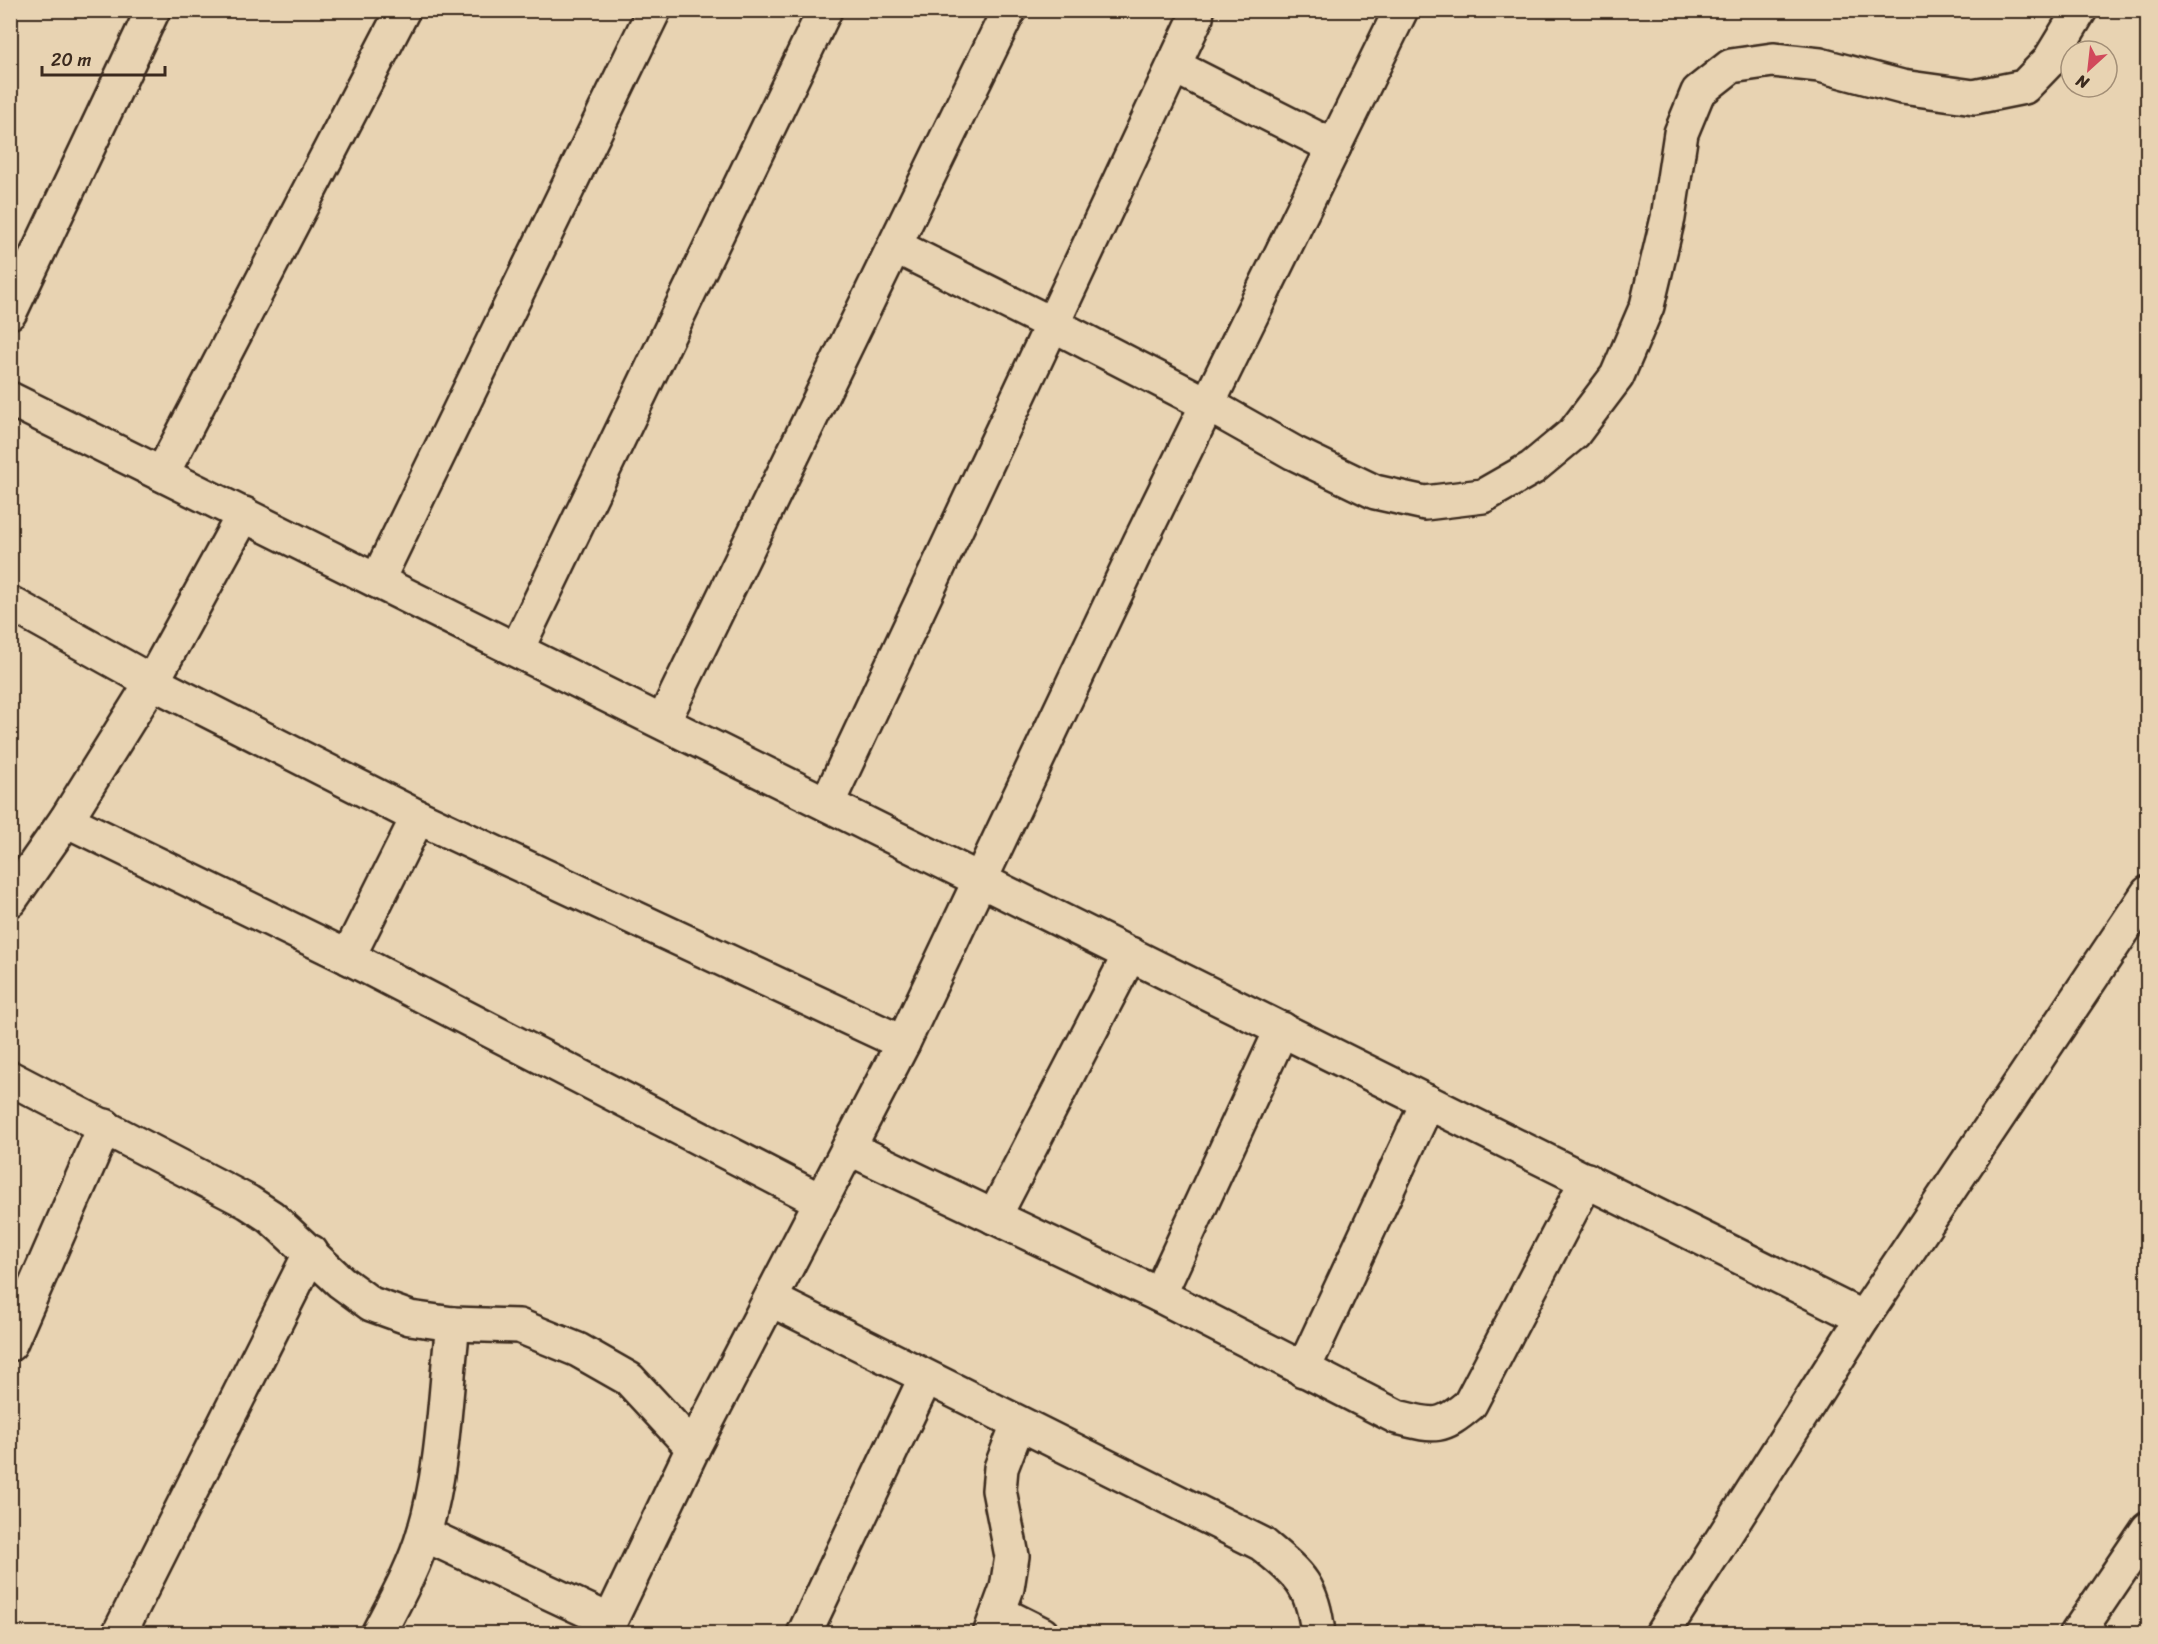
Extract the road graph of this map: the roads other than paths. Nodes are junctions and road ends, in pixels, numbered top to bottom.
1 (153, 10) edge
2 (403, 10) edge
3 (654, 10) edge
4 (825, 10) edge
5 (1009, 10) edge
6 (1197, 10) edge
7 (1401, 10) edge
8 (2080, 10) edge
9 (1174, 66) junction
10 (1334, 147) junction
11 (895, 246) junction
12 (10, 312) edge
13 (1052, 324) junction
14 (10, 399) edge
15 (1208, 404) junction
16 (162, 474) junction
17 (244, 514) junction
18 (377, 580) junction
19 (10, 603) edge
20 (517, 649) junction
21 (152, 682) junction
22 (663, 722) junction
23 (827, 804) junction
24 (418, 817) junction
25 (66, 820) junction
26 (979, 879) junction
27 (2148, 893) edge
28 (10, 900) edge
29 (1130, 954) junction
30 (348, 957) junction
31 (1282, 1029) junction
32 (903, 1043) junction
33 (10, 1078) edge
34 (1428, 1102) junction
35 (105, 1126) junction
36 (849, 1148) junction
37 (1587, 1180) junction
38 (821, 1201) junction
39 (994, 1217) junction
40 (311, 1252) junction
41 (1159, 1295) junction
42 (772, 1300) junction
43 (1863, 1318) junction
44 (453, 1324) junction
45 (10, 1344) edge
46 (1303, 1370) junction
47 (925, 1378) junction
48 (1018, 1424) junction
49 (693, 1448) junction
50 (2148, 1529) edge
51 (424, 1534) junction
52 (995, 1623) edge
53 (607, 1627) edge
54 (119, 1634) edge
55 (378, 1634) edge
56 (804, 1634) edge
57 (1042, 1634) edge
58 (1318, 1634) edge
59 (1662, 1634) edge
60 (2078, 1634) edge

1 - 12 street
2 - 16 street
3 - 18 street
4 - 20 street
5 - 11 street
6 - 9 street
7 - 10 street
8 - 15 street
9 - 10 street
9 - 13 street
10 - 15 street
11 - 13 street
11 - 22 street
13 - 15 street
13 - 23 street
14 - 16 street
15 - 26 street
16 - 17 street
17 - 18 street
17 - 21 street
18 - 20 street
19 - 21 street
20 - 22 street
21 - 24 street
21 - 25 street
22 - 23 street
23 - 26 street
24 - 30 street
24 - 32 street
25 - 28 street
25 - 30 street
26 - 29 street
26 - 32 street
27 - 43 street
29 - 31 street
29 - 39 street
30 - 38 street
31 - 34 street
31 - 41 street
32 - 36 street
33 - 35 street
34 - 37 street
34 - 46 street
35 - 40 street
35 - 45 street
36 - 38 street
36 - 39 street
37 - 43 street
37 - 46 street
38 - 42 street
39 - 41 street
40 - 44 street
40 - 54 street
41 - 46 street
42 - 47 street
42 - 49 street
43 - 59 street
44 - 49 street
44 - 51 street
47 - 48 street
47 - 56 street
48 - 52 street
48 - 58 street
49 - 53 street
50 - 60 street
51 - 53 street
51 - 55 street
52 - 57 street

